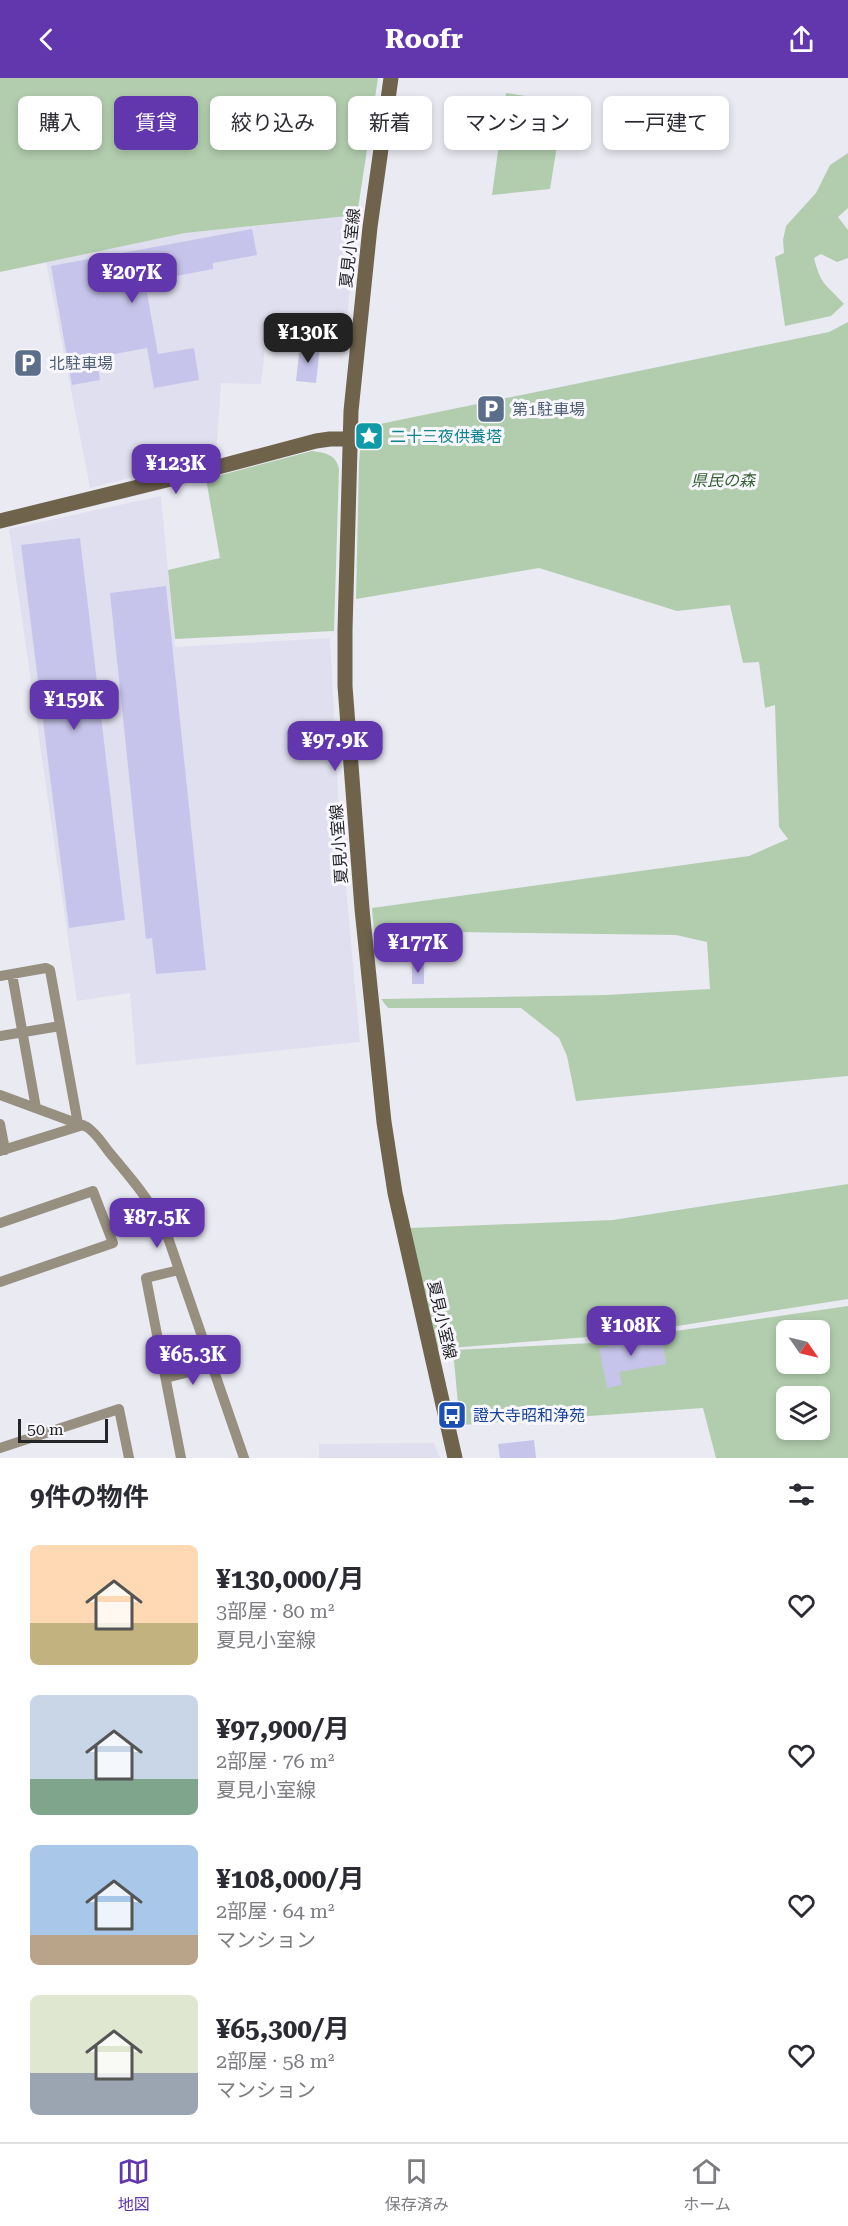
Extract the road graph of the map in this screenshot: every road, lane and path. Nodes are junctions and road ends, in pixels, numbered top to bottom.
1 (391, 78) edge
2 (349, 439) junction
3 (0, 520) edge
4 (12, 974) junction
5 (0, 976) edge
6 (60, 1026) junction
7 (22, 1032) junction
8 (0, 1036) edge
9 (0, 1095) edge
10 (36, 1108) junction
11 (0, 1124) edge
12 (81, 1124) junction
13 (2, 1150) edge
14 (0, 1223) edge
15 (179, 1270) junction
16 (0, 1282) edge
17 (212, 1366) junction
18 (166, 1378) junction
19 (0, 1449) edge
20 (4, 1458) edge
21 (129, 1458) edge
22 (181, 1458) edge
23 (244, 1458) edge
24 (455, 1458) edge

1 - 2 main road, 夏見小室線
2 - 3 main road
2 - 24 main road, 夏見小室線
4 - 5 street
4 - 6 street
4 - 7 street
6 - 7 street
6 - 12 street
7 - 8 street
7 - 10 street
9 - 10 street
10 - 12 street
11 - 13 street
12 - 13 street
12 - 15 street
14 - 16 street
15 - 17 street
15 - 18 street
17 - 18 street
17 - 23 street
18 - 22 street
19 - 20 street
19 - 21 street

